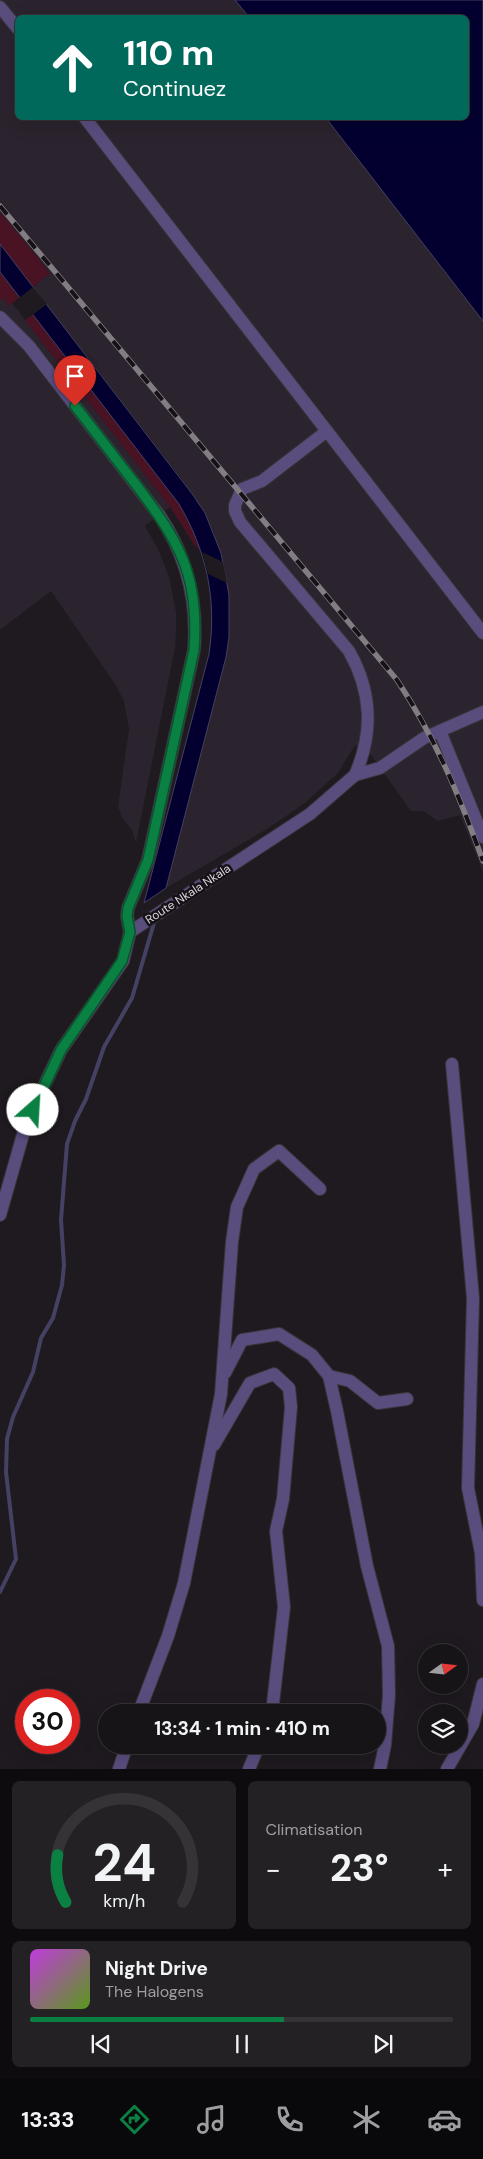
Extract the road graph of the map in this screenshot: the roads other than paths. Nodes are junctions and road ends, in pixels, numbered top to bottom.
1 (0, 7) edge
2 (15, 25) edge
3 (87, 120) edge
4 (0, 317) edge
5 (327, 431) junction
6 (483, 633) edge
7 (483, 712) edge
8 (440, 731) junction
9 (355, 775) junction
10 (483, 837) edge
11 (130, 932) junction
12 (452, 1064) dead end
13 (320, 1189) dead end
14 (0, 1215) edge
15 (329, 1376) junction
16 (222, 1379) junction
17 (407, 1399) dead end
18 (209, 1454) junction
19 (483, 1600) edge
20 (483, 1684) edge
21 (143, 1704) edge
22 (273, 1704) edge
23 (125, 1754) edge
24 (255, 1754) edge
25 (119, 1769) edge
26 (249, 1769) edge
27 (380, 1769) edge
28 (448, 1769) edge

1 - 2 street
3 - 5 street
4 - 11 street
5 - 6 street
5 - 9 street
7 - 8 street
8 - 9 street
8 - 10 street
9 - 11 street, Route Nkala Nkala
11 - 14 street
12 - 19 street
13 - 16 street
15 - 16 street
15 - 17 street
15 - 27 street
16 - 18 street
18 - 21 street
18 - 22 street
20 - 28 street
23 - 25 street
24 - 26 street

